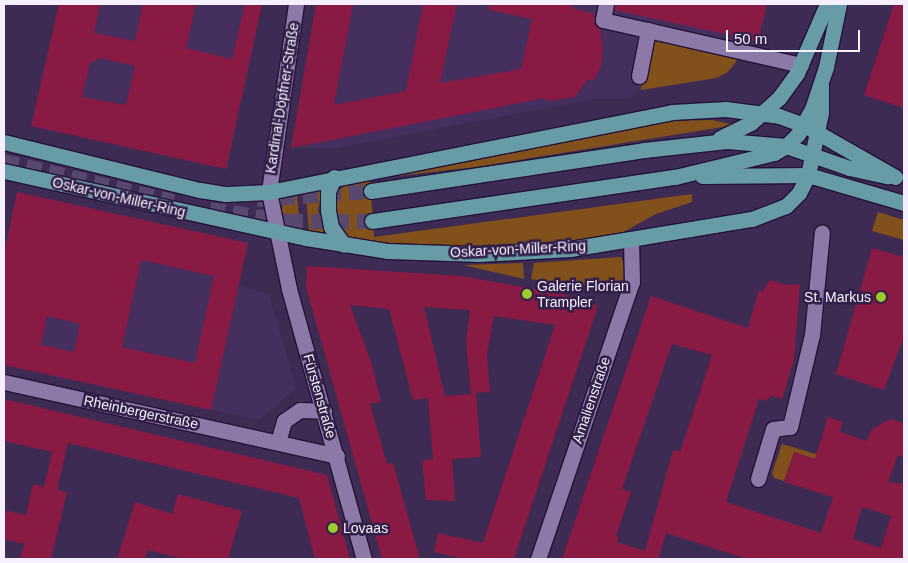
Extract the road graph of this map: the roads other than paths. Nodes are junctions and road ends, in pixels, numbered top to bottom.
1 (296, 4) edge
2 (606, 4) edge
3 (827, 4) edge
4 (839, 4) edge
5 (648, 30) junction
6 (801, 65) junction
7 (640, 76) dead end
8 (821, 86) junction
9 (764, 114) junction
10 (804, 125) junction
11 (818, 132) junction
12 (4, 142) edge
13 (706, 143) junction
14 (786, 146) junction
15 (813, 155) junction
16 (4, 171) edge
17 (808, 175) junction
18 (334, 177) junction
19 (675, 177) junction
20 (899, 179) edge
21 (370, 191) tunnel mouth
22 (269, 192) junction
23 (904, 203) edge
24 (372, 221) tunnel mouth
25 (277, 232) junction
26 (822, 232) dead end
27 (631, 239) junction
28 (344, 245) junction
29 (4, 382) edge
30 (324, 410) junction
31 (278, 442) junction
32 (337, 456) junction
33 (758, 479) dead end
34 (364, 559) edge
35 (538, 559) edge

1 - 22 street, Kardinal-Döpfner-Straße
2 - 5 street
3 - 6 main road
4 - 8 main road, Oskar-von-Miller-Ring
5 - 6 street
5 - 7 street
6 - 9 main road
8 - 10 main road, Oskar-von-Miller-Ring
8 - 11 main road, Oskar-von-Miller-Ring
9 - 10 main road, Oskar-von-Miller-Ring
9 - 13 main road
9 - 18 main road, Oskar-von-Miller-Ring
10 - 11 main road
10 - 14 main road, Oskar-von-Miller-Ring
11 - 15 main road, Oskar-von-Miller-Ring
11 - 20 main road
12 - 22 main road, Oskar-von-Miller-Ring
13 - 14 main road
13 - 21 main road
14 - 15 main road
14 - 19 main road, Oskar-von-Miller-Ring
15 - 17 main road, Oskar-von-Miller-Ring
15 - 20 main road
16 - 25 main road, Oskar-von-Miller-Ring
17 - 19 main road
17 - 23 main road
17 - 27 main road, Oskar-von-Miller-Ring
18 - 22 main road, Oskar-von-Miller-Ring
18 - 28 main road
19 - 24 main road, Oskar-von-Miller-Ring
22 - 25 street, Kardinal-Döpfner-Straße
25 - 28 main road, Oskar-von-Miller-Ring
25 - 30 street, Fürstenstraße
26 - 33 street
27 - 28 main road, Oskar-von-Miller-Ring
27 - 35 street, Amalienstraße
29 - 31 street, Rheinbergerstraße
30 - 31 street
30 - 32 street, Fürstenstraße
31 - 32 street, Rheinbergerstraße
32 - 34 street, Fürstenstraße

